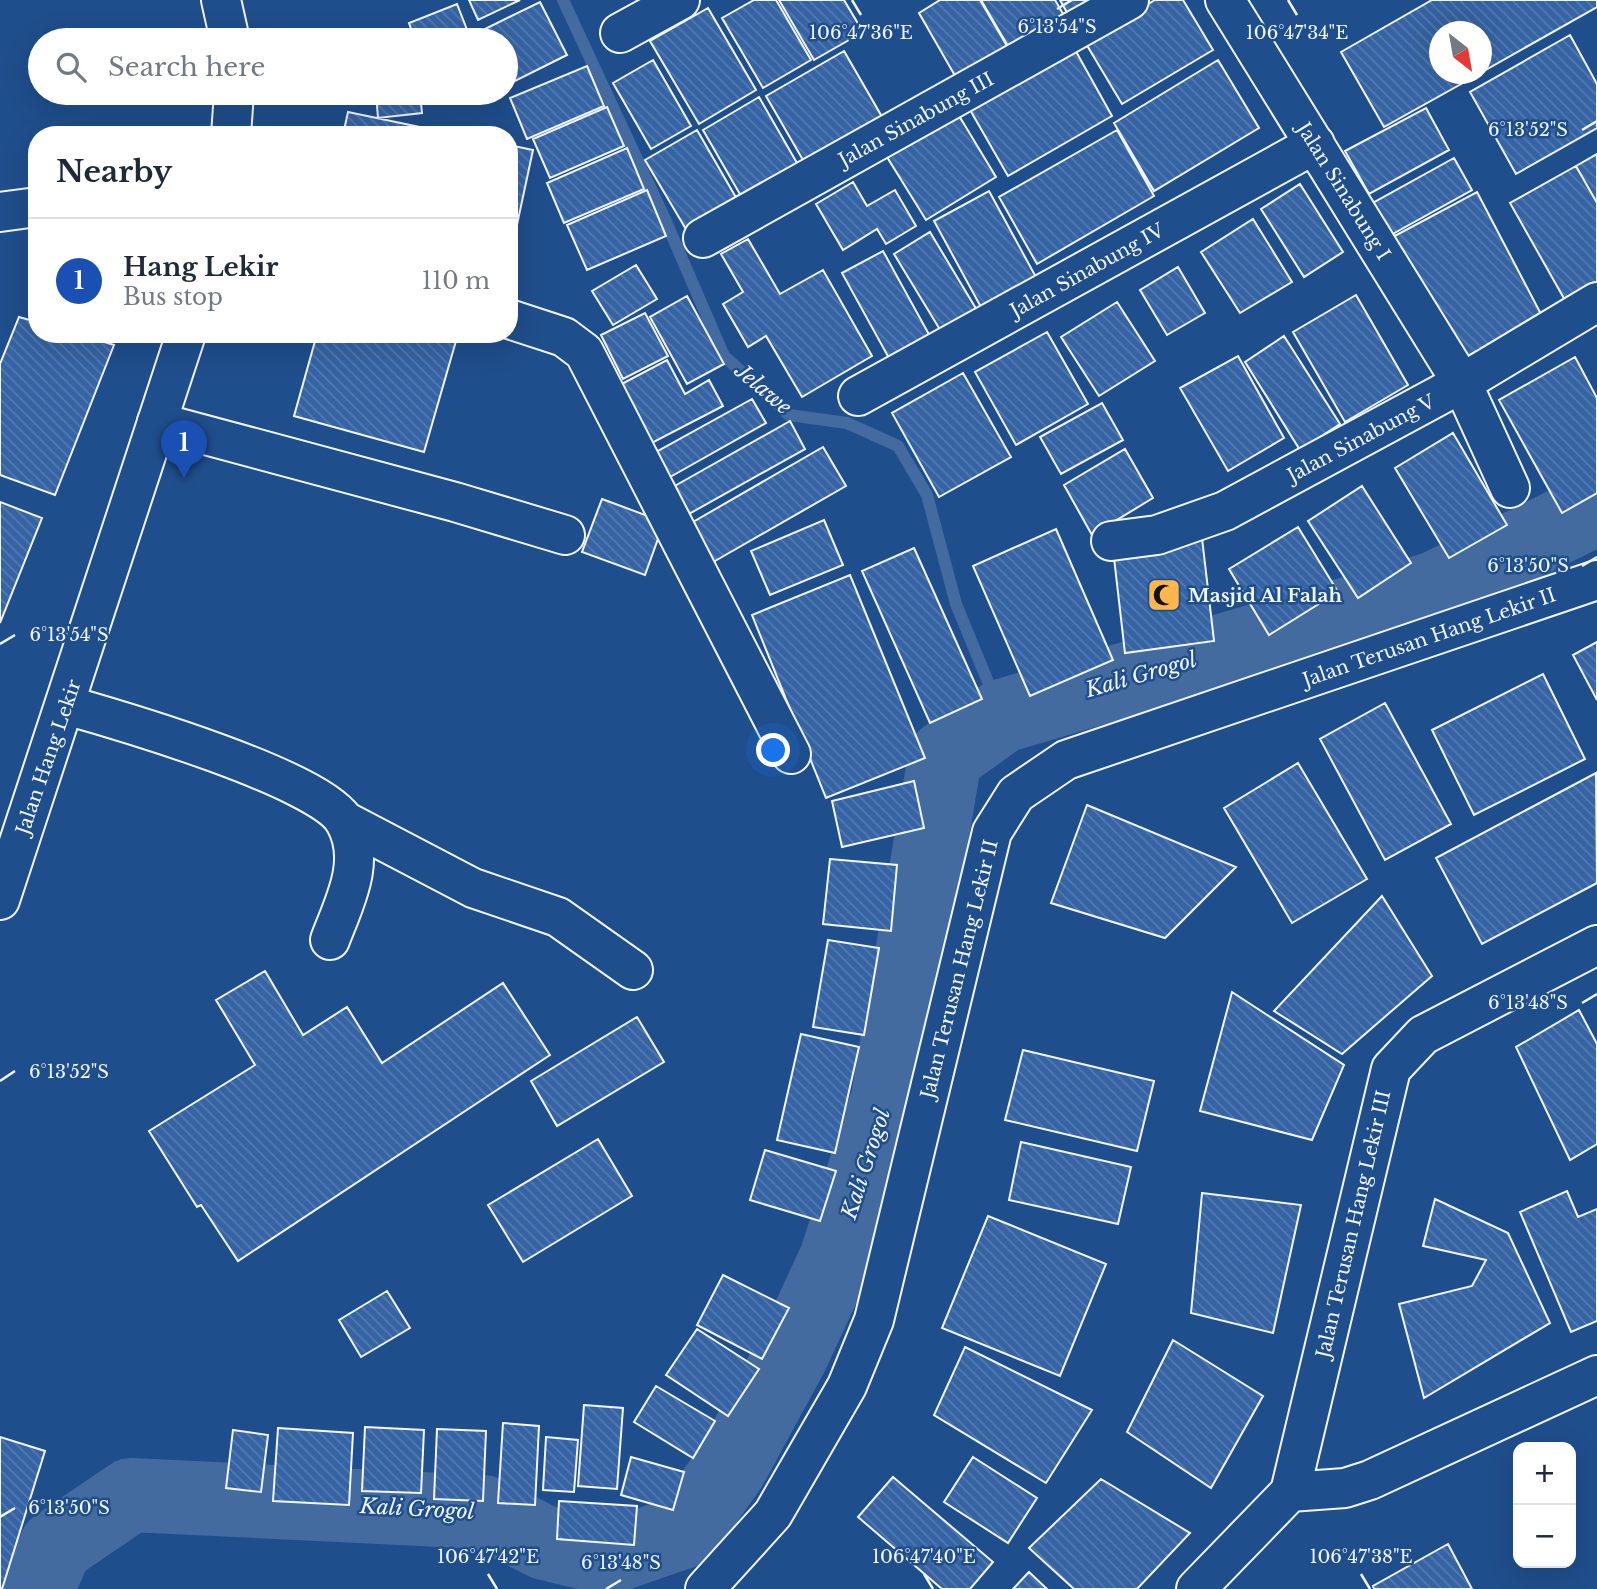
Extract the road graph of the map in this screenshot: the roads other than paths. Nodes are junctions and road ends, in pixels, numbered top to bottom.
1 (221, 0) edge
2 (680, 0) edge
3 (1129, 0) edge
4 (1225, 0) edge
5 (227, 28) edge
6 (620, 33) dead end
7 (233, 105) edge
8 (232, 126) edge
9 (1315, 144) junction
10 (28, 208) edge
11 (0, 212) edge
12 (703, 238) dead end
13 (1597, 302) edge
14 (518, 322) edge
15 (183, 343) edge
16 (1462, 383) junction
17 (858, 396) dead end
18 (157, 422) junction
19 (1510, 488) dead end
20 (565, 535) dead end
21 (1111, 541) dead end
22 (1597, 580) edge
23 (66, 705) junction
24 (791, 754) dead end
25 (345, 821) junction
26 (0, 900) edge
27 (330, 940) dead end
28 (1597, 945) edge
29 (633, 970) dead end
30 (1597, 1375) edge
31 (1290, 1492) junction
32 (705, 1589) edge
33 (1196, 1589) edge

1 - 5 street
2 - 6 street
3 - 12 street, Jalan Sinabung III
4 - 9 street, Jalan Sinabung I
7 - 8 street
9 - 16 street, Jalan Sinabung I
9 - 17 street, Jalan Sinabung IV
10 - 11 street
13 - 16 street, Jalan Sinabung V
14 - 24 street
15 - 18 street, Jalan Hang Lekir
16 - 19 street, Jalan Sinabung I
16 - 21 street, Jalan Sinabung V
18 - 20 street
18 - 23 street, Jalan Hang Lekir
22 - 32 street, Jalan Terusan Hang Lekir II
23 - 25 street
23 - 26 street, Jalan Hang Lekir
25 - 27 street
25 - 29 street
28 - 31 street, Jalan Terusan Hang Lekir III
30 - 31 street
31 - 33 street

